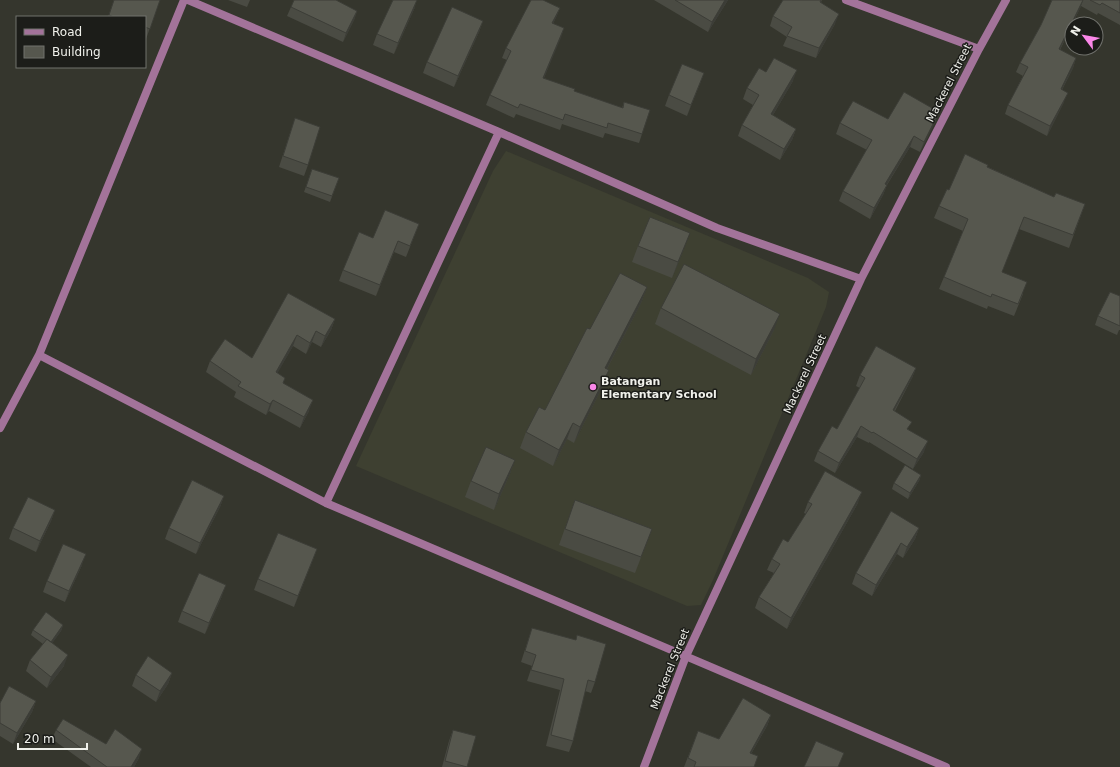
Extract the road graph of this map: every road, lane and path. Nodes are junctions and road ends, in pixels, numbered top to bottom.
1 (184, 0) edge
2 (188, 0) edge
3 (846, 0) edge
4 (1006, 0) edge
5 (979, 49) junction
6 (499, 132) junction
7 (861, 279) junction
8 (39, 355) junction
9 (0, 428) edge
10 (326, 503) junction
11 (686, 656) junction
12 (644, 767) edge
13 (946, 767) edge

1 - 8 street
2 - 6 street
3 - 5 street
4 - 5 street, Mackerel Street
5 - 7 street, Mackerel Street
6 - 7 street
6 - 10 street
7 - 11 street, Mackerel Street
8 - 9 street
8 - 10 street
10 - 11 street
11 - 12 street, Mackerel Street
11 - 13 street

